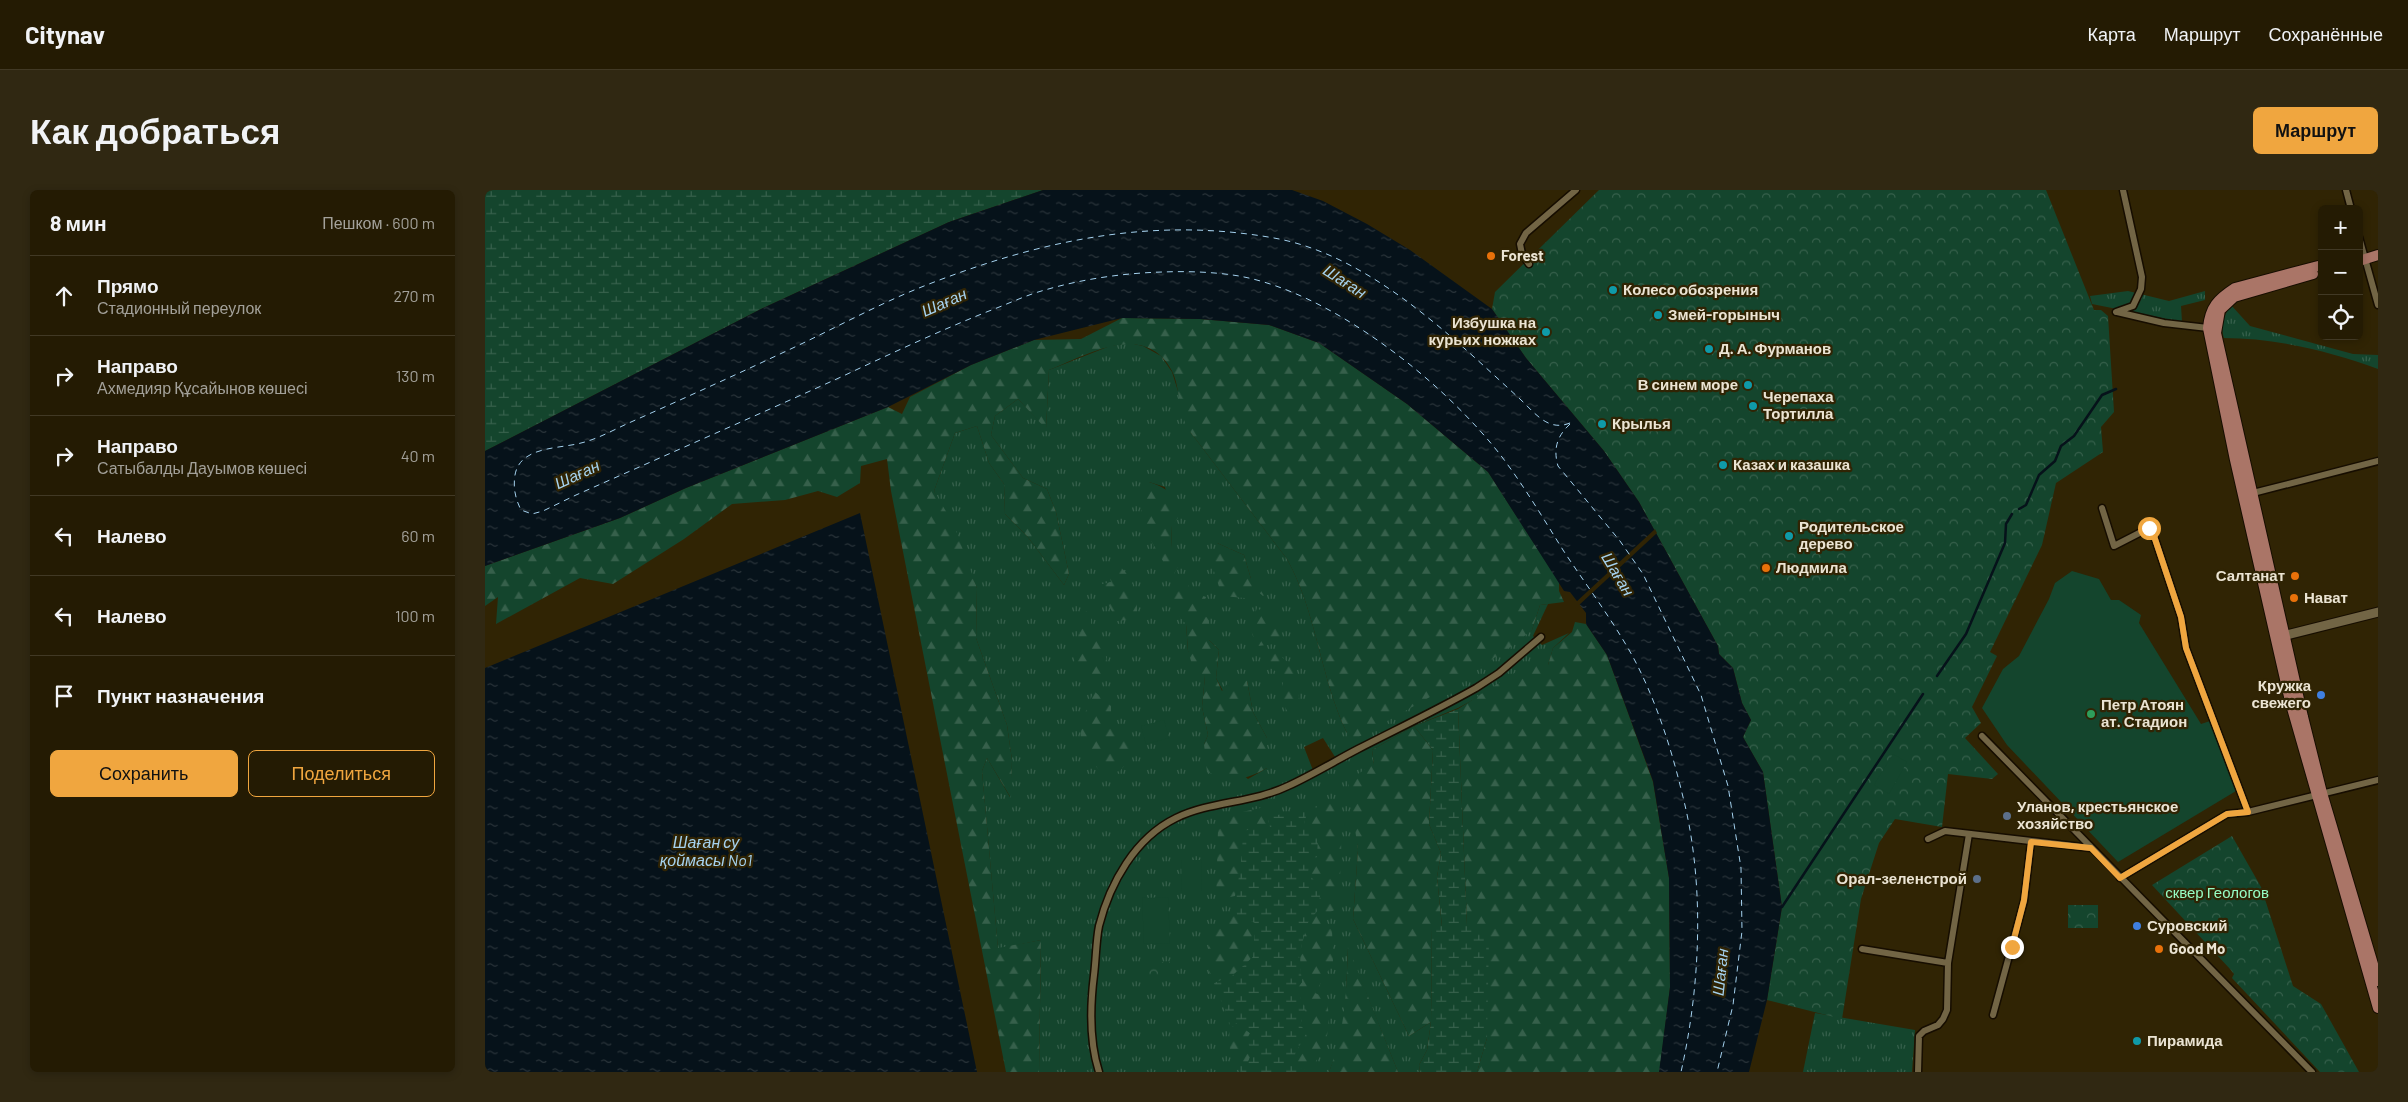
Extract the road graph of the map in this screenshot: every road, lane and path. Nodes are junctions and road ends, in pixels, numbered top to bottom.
1 (1575, 190) edge
2 (2123, 190) edge
3 (2346, 190) edge
4 (2350, 205) edge
5 (2378, 249) edge
6 (2378, 255) edge
7 (2363, 256) edge
8 (2363, 257) edge
9 (2363, 260) edge
10 (1529, 264) dead end
11 (2318, 266) edge
12 (2318, 273) edge
13 (2378, 305) edge
14 (2208, 328) junction
15 (2378, 461) edge
16 (2247, 494) junction
17 (2102, 508) dead end
18 (2378, 612) edge
19 (1541, 637) dead end
20 (2280, 637) junction
21 (1983, 736) dead end
22 (2378, 780) edge
23 (2319, 794) junction
24 (2248, 812) junction
25 (1969, 834) junction
26 (1928, 839) dead end
27 (2031, 842) junction
28 (2091, 848) junction
29 (2120, 878) junction
30 (1863, 949) dead end
31 (2370, 953) edge
32 (1948, 963) junction
33 (2378, 982) edge
34 (2378, 1008) edge
35 (1993, 1015) dead end
36 (1099, 1072) edge
37 (1917, 1072) edge
38 (2311, 1072) edge

1 - 10 street
2 - 14 street
3 - 4 street
5 - 7 main road
6 - 8 main road
9 - 13 street
11 - 14 main road
12 - 16 main road
14 - 16 main road
15 - 16 street
16 - 20 main road
17 - 24 street
18 - 20 main road
19 - 36 street
20 - 23 main road
21 - 28 street
22 - 23 street
23 - 24 street
23 - 31 main road
24 - 29 street
25 - 26 street
25 - 27 street
25 - 32 street
27 - 28 street
27 - 35 street
28 - 29 street
29 - 38 street
30 - 32 street
31 - 33 main road
31 - 34 main road
32 - 37 street

